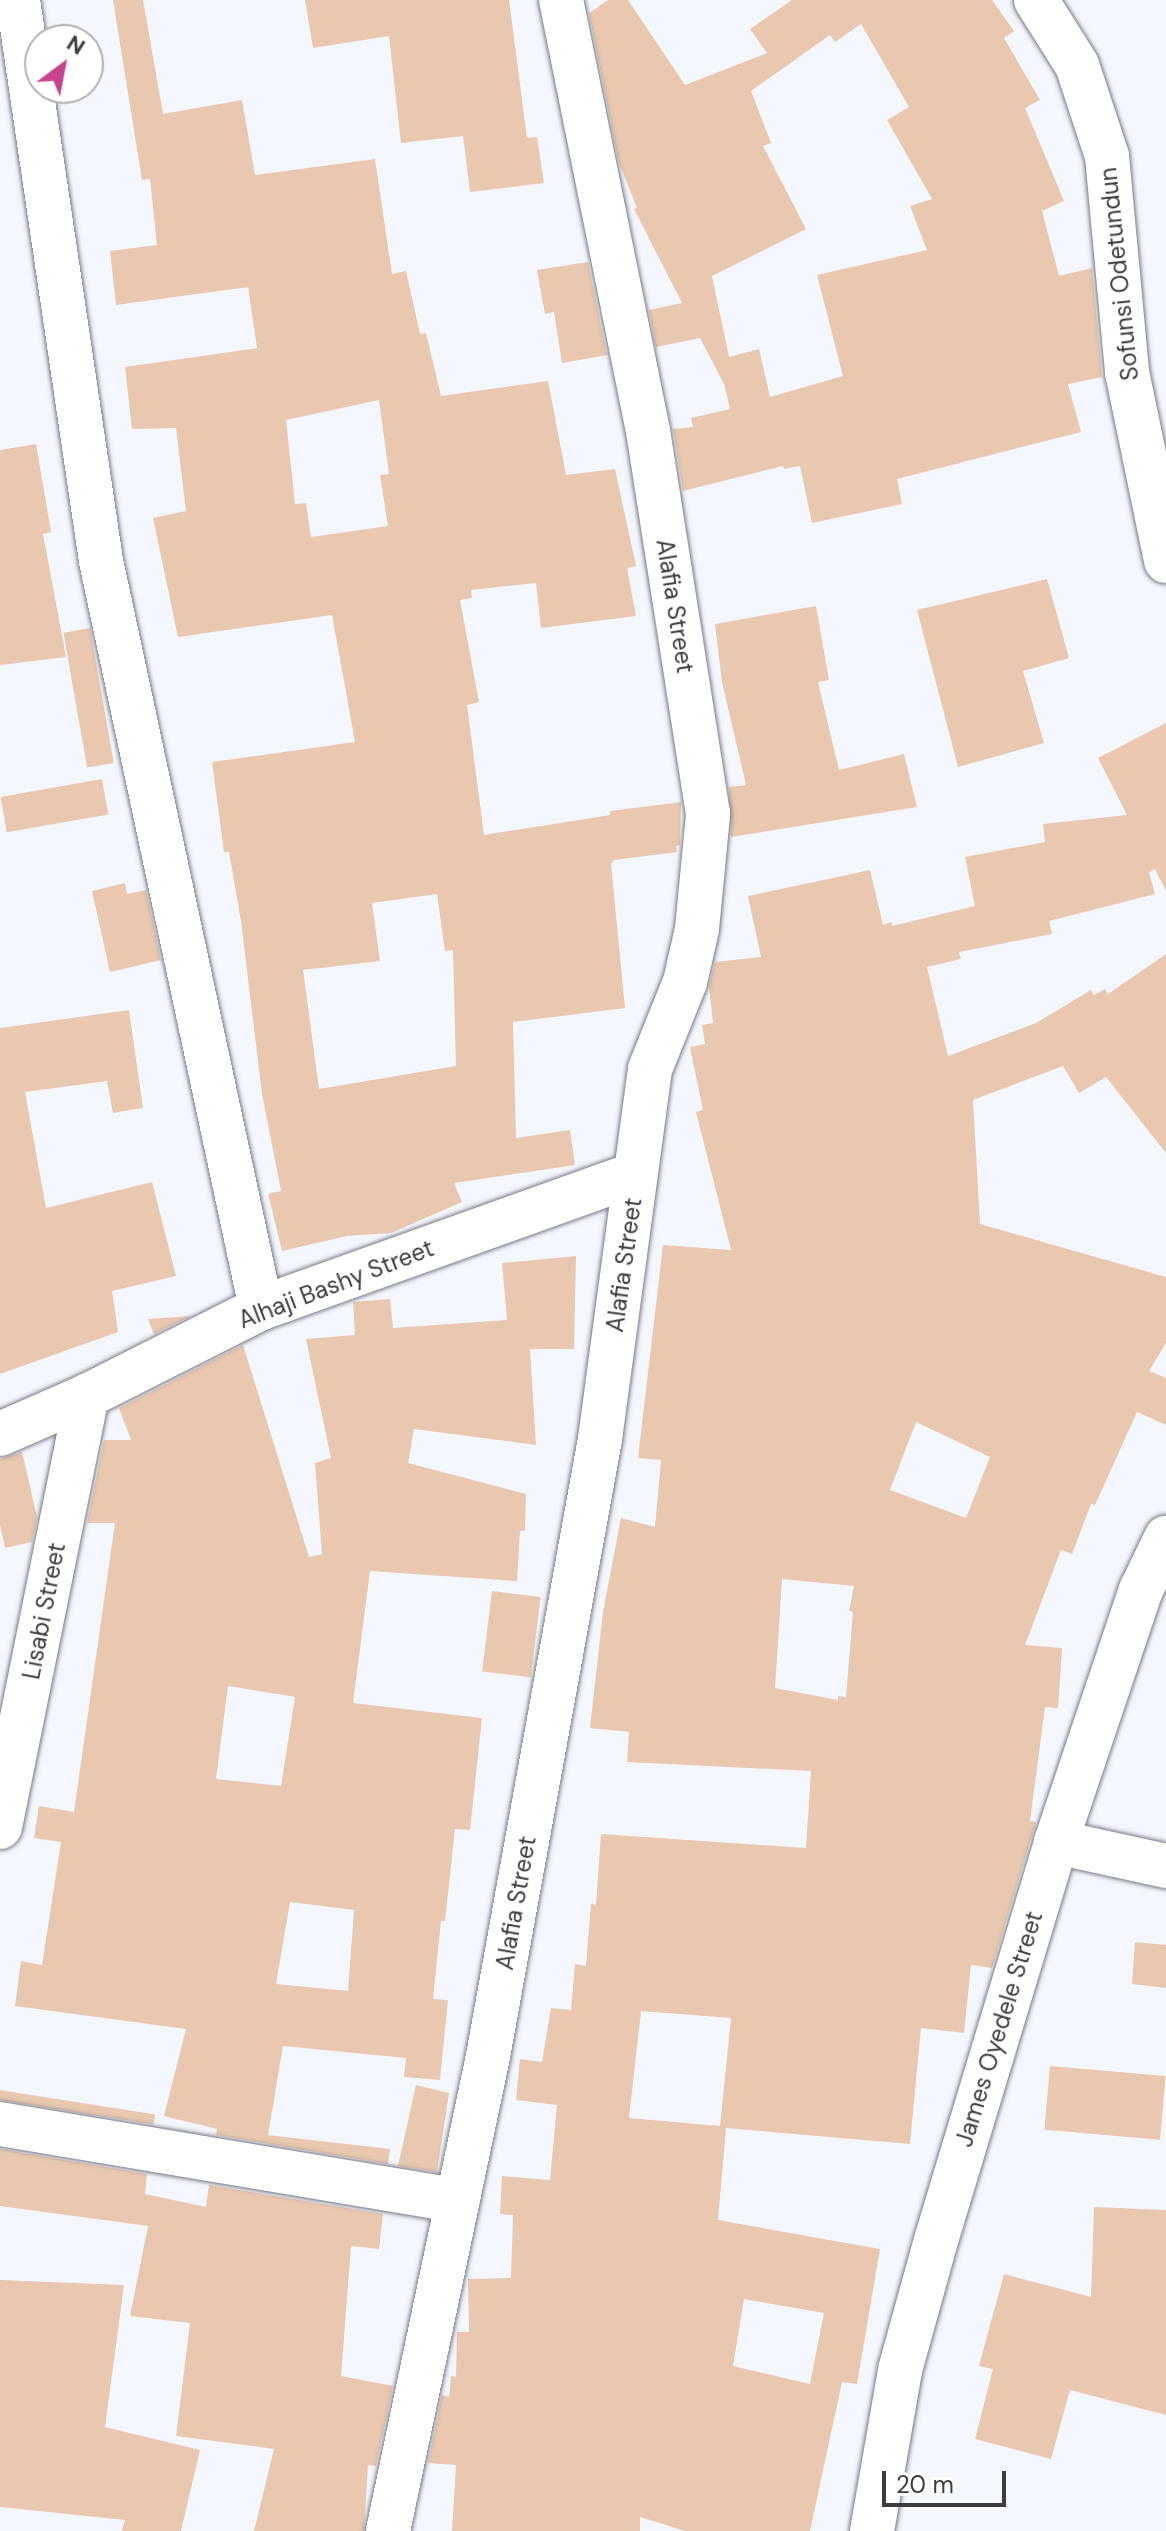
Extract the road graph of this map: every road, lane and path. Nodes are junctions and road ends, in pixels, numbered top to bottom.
1 (18, 0) edge
2 (561, 0) edge
3 (1036, 0) edge
4 (1166, 561) edge
5 (636, 1174) junction
6 (261, 1308) junction
7 (87, 1396) junction
8 (0, 1434) edge
9 (1166, 1538) edge
10 (0, 1827) edge
11 (1056, 1842) junction
12 (1166, 1866) edge
13 (0, 2124) edge
14 (458, 2201) junction
15 (388, 2531) edge
16 (872, 2531) edge

1 - 6 street
2 - 5 street, Alafia Street
3 - 4 street, Sofunsi Odetundun
5 - 6 street, Alhaji Bashy Street
5 - 14 street, Alafia Street
6 - 7 street, Alhaji Bashy Street
7 - 8 street, Alhaji Bashy Street
7 - 10 street, Lisabi Street
9 - 11 street, James Oyedele Street
11 - 12 street
11 - 16 street, James Oyedele Street
13 - 14 street
14 - 15 street, Alafia Street

